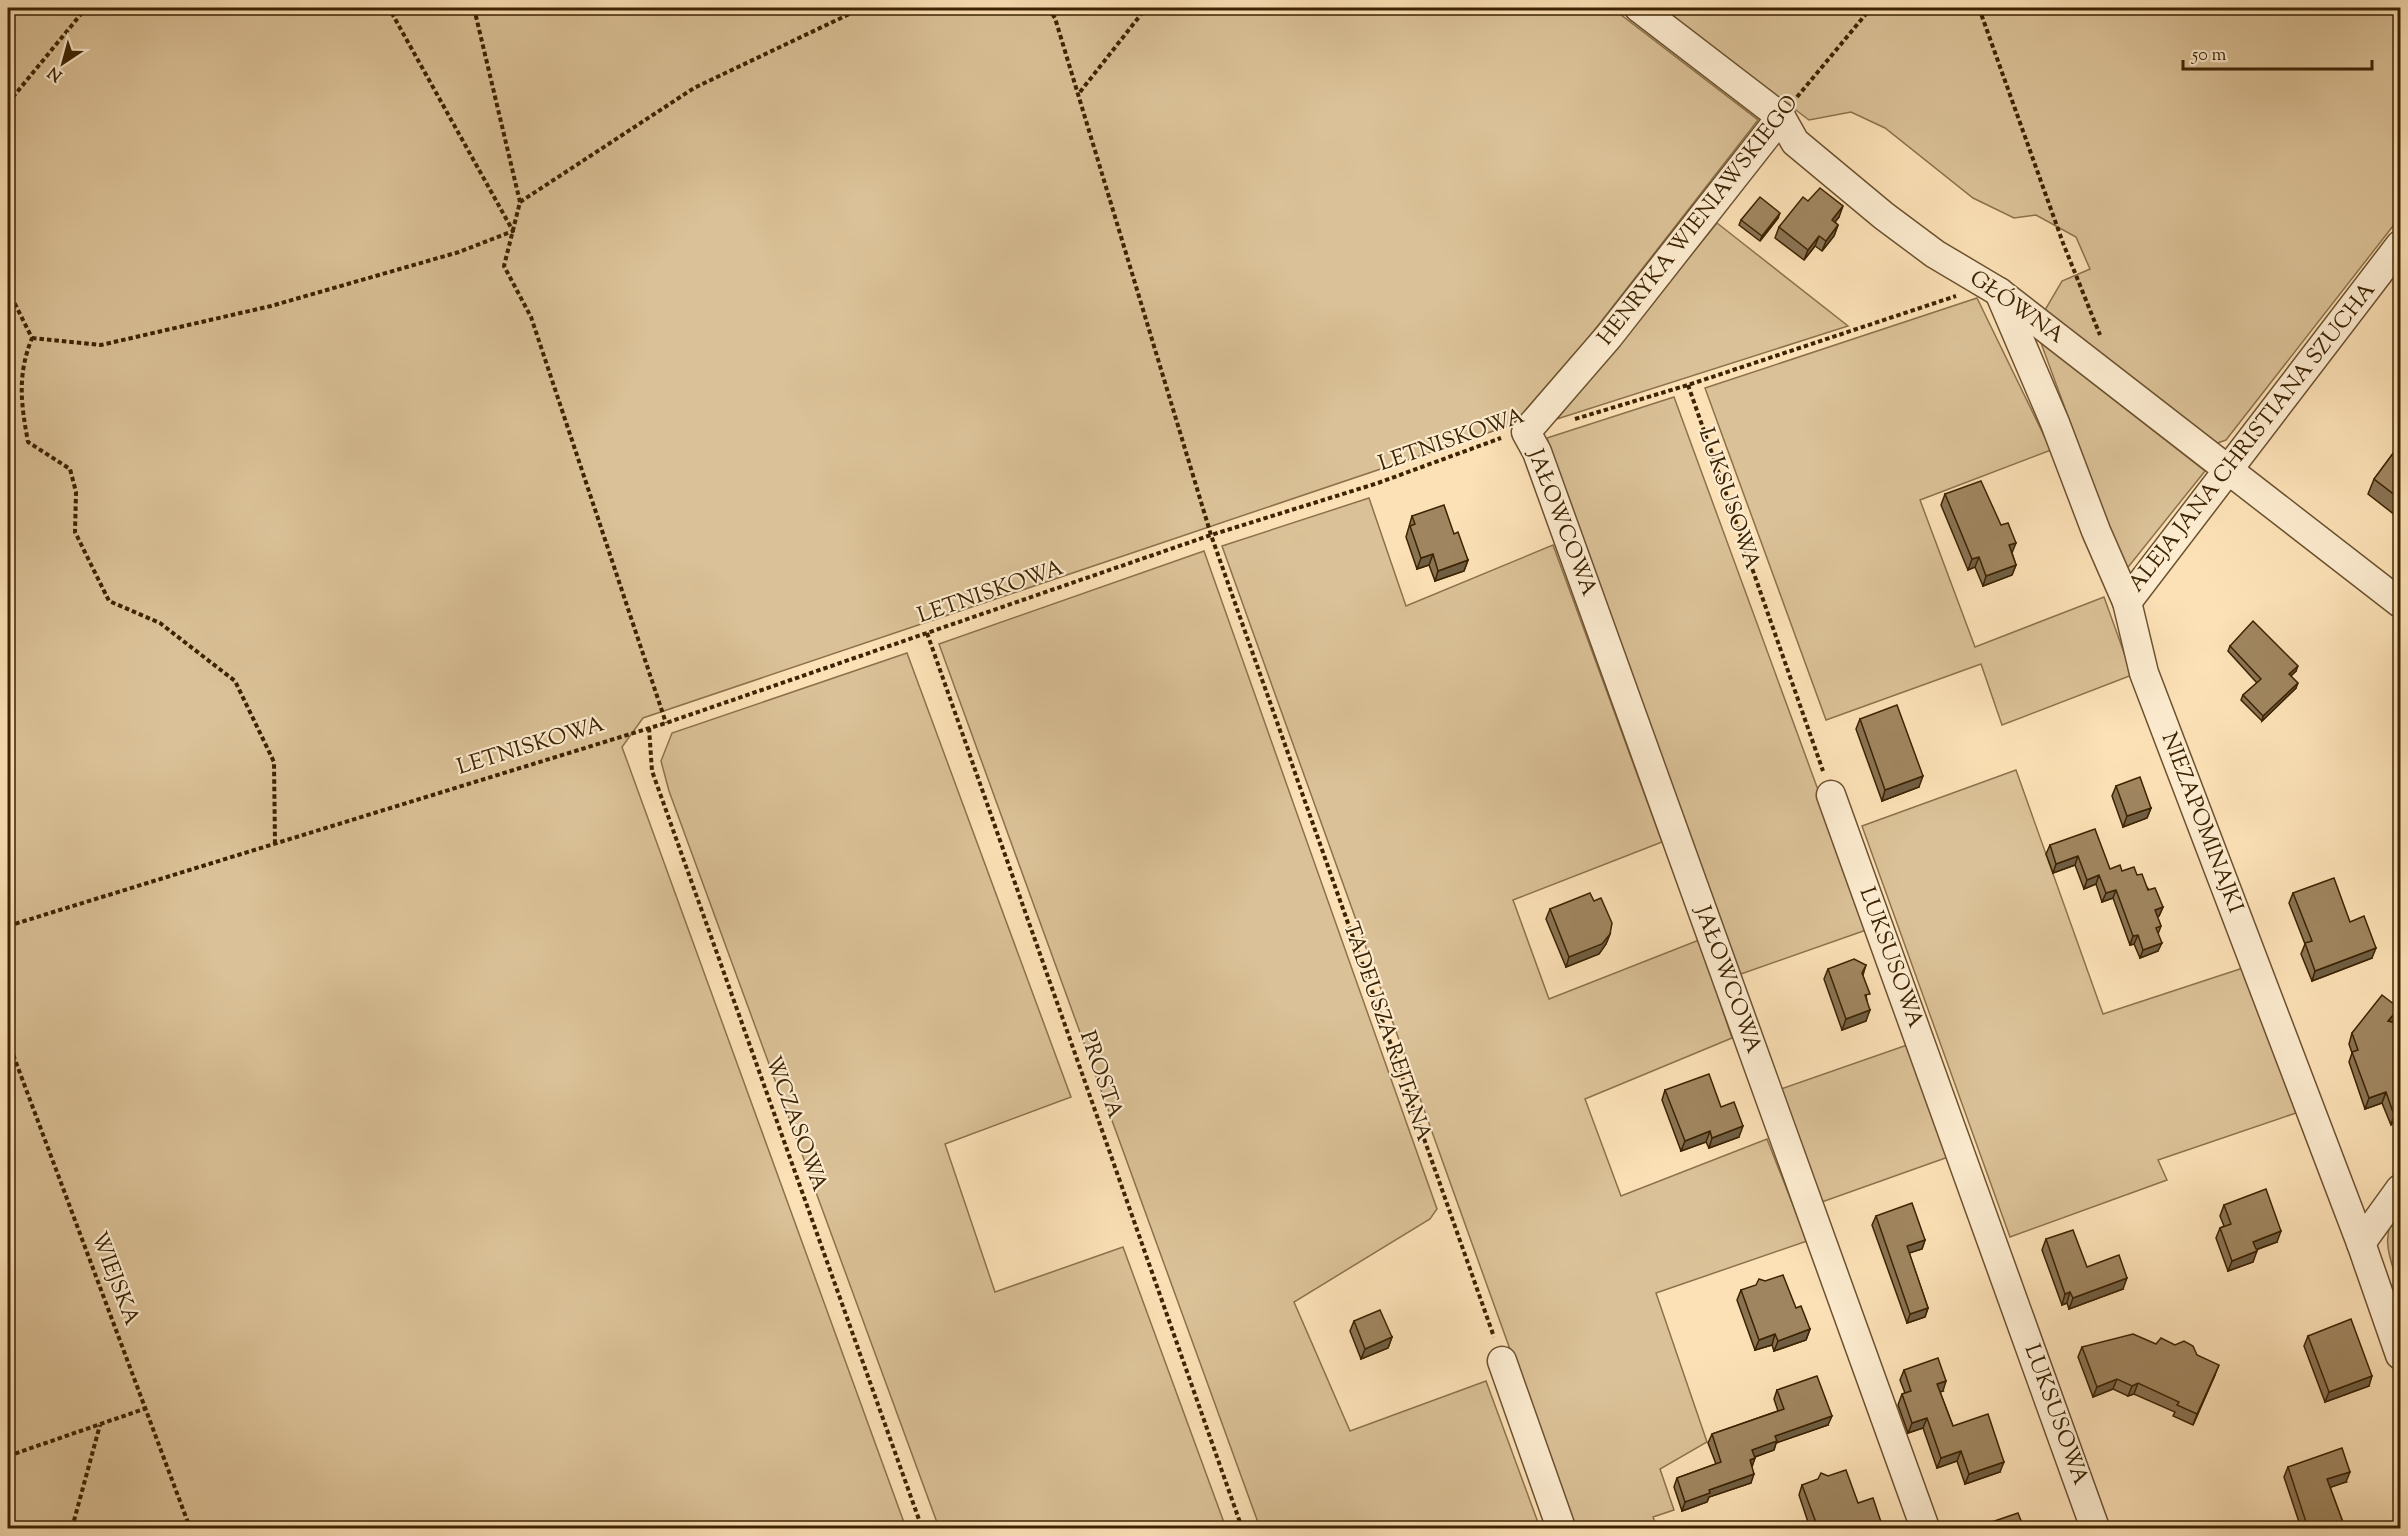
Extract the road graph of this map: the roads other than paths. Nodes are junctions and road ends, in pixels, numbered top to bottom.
1 (1639, 8) edge
2 (1781, 117) junction
3 (2400, 245) edge
4 (1990, 287) junction
5 (1526, 432) joint
6 (2229, 469) junction
7 (2127, 602) junction
8 (2400, 603) edge
9 (1831, 795) road end
10 (2400, 1189) edge
11 (2361, 1243) junction
12 (2400, 1355) edge
13 (1502, 1361) road end
14 (1561, 1528) edge
15 (1925, 1528) edge
16 (2096, 1528) edge

1 - 2 street, GŁÓWNA
2 - 4 street, GŁÓWNA
2 - 5 street, HENRYKA WIENIAWSKIEGO
3 - 6 street, ALEJA JANA CHRISTIANA SZUCHA
4 - 6 street, GŁÓWNA
4 - 7 street, NIEZAPOMINAJKI
5 - 15 street, JAŁOWCOWA
6 - 7 street, ALEJA JANA CHRISTIANA SZUCHA
6 - 8 street, GŁÓWNA
7 - 11 street, NIEZAPOMINAJKI
9 - 16 street, LUKSUSOWA
10 - 11 street
11 - 12 street, NIEZAPOMINAJKI
13 - 14 street

